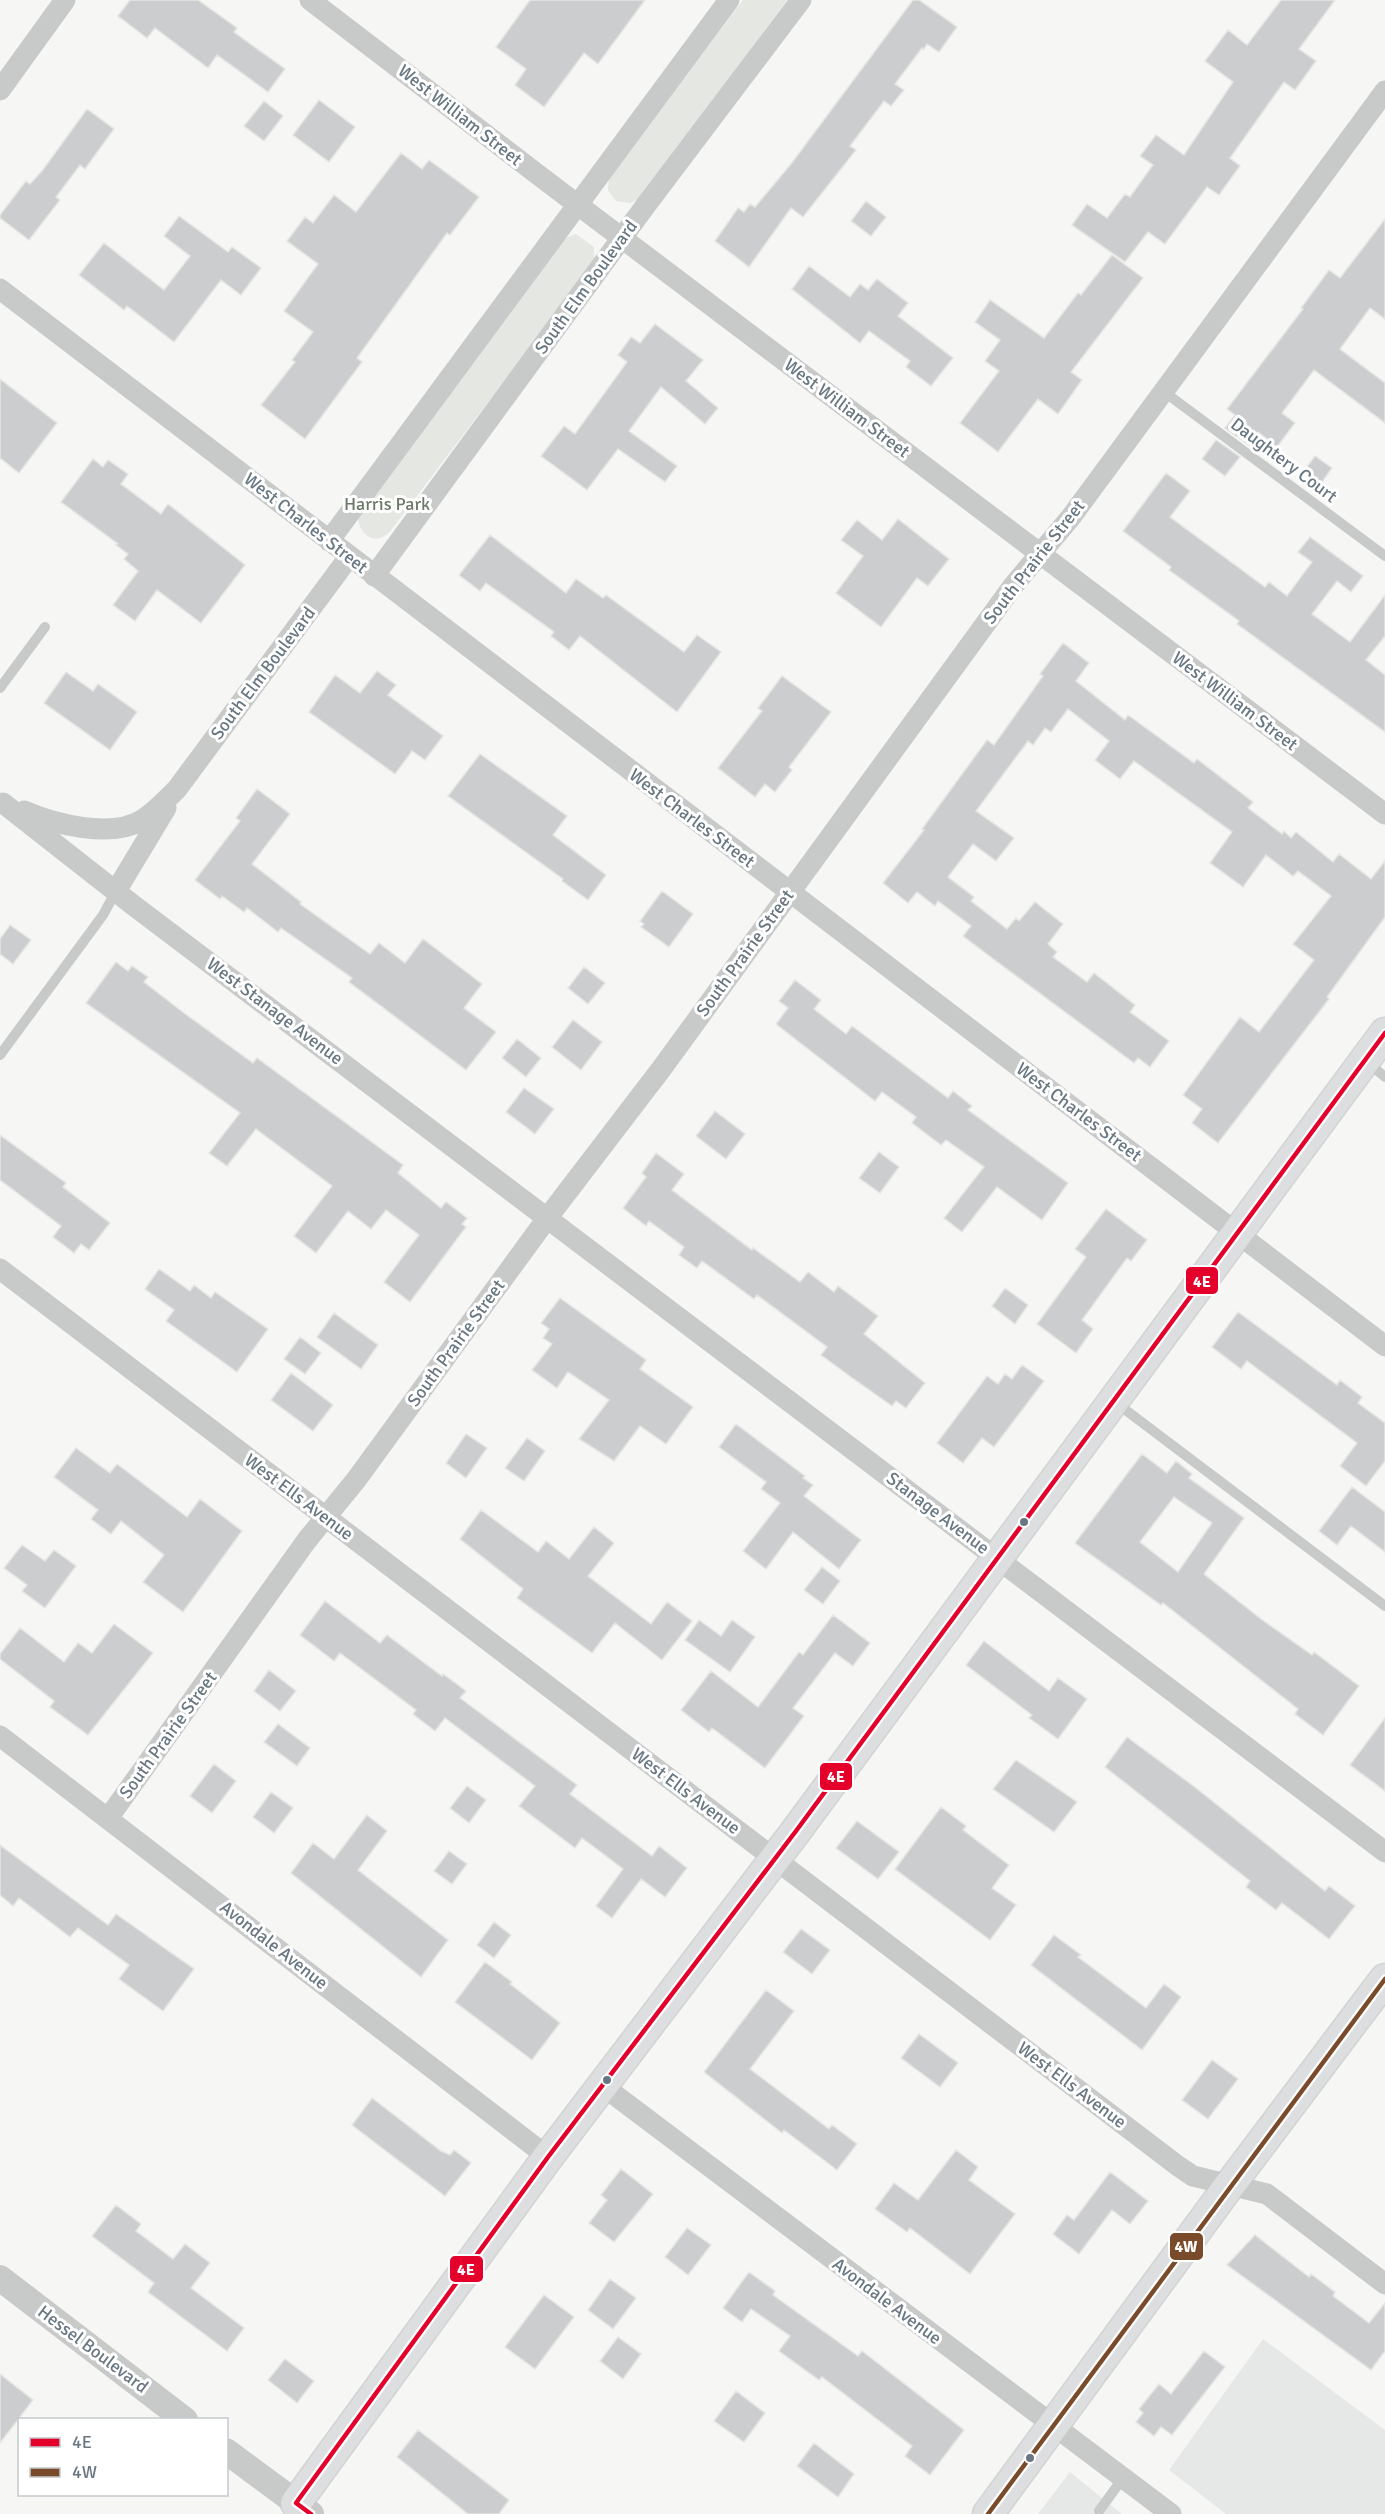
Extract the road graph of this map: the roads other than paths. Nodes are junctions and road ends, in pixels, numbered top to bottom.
1 (65, 0) edge
2 (310, 0) edge
3 (729, 0) edge
4 (801, 0) edge
5 (0, 90) edge
6 (1385, 91) edge
7 (578, 205) junction
8 (622, 238) junction
9 (0, 289) edge
10 (1163, 391) junction
11 (329, 541) junction
12 (1041, 553) junction
13 (1385, 555) edge
14 (350, 557) junction
15 (374, 576) junction
16 (45, 627) dead end
17 (0, 688) edge
18 (177, 789) junction
19 (2, 803) edge
20 (1385, 814) edge
21 (116, 891) junction
22 (789, 892) junction
23 (1385, 1033) edge
24 (0, 1054) edge
25 (1375, 1068) edge
26 (548, 1217) junction
27 (1238, 1233) junction
28 (0, 1269) edge
29 (1385, 1346) edge
30 (1114, 1401) junction
31 (326, 1517) junction
32 (999, 1559) junction
33 (1385, 1606) edge
34 (0, 1736) edge
35 (109, 1817) junction
36 (1385, 1852) edge
37 (775, 1859) junction
38 (1385, 1979) edge
39 (603, 2086) junction
40 (548, 2157) junction
41 (1230, 2183) junction
42 (0, 2278) edge
43 (1385, 2284) edge
44 (182, 2418) edge
45 (1053, 2426) junction
46 (228, 2453) edge
47 (1124, 2478) junction
48 (298, 2510) edge
49 (1099, 2511) dead end
50 (988, 2514) edge
51 (1171, 2514) edge

1 - 5 street
2 - 7 street, West William Street
3 - 7 street
4 - 8 street, South Elm Boulevard
6 - 10 street, South Prairie Street
7 - 8 street, West William Street
7 - 11 street
8 - 12 street, West William Street
8 - 15 street, South Elm Boulevard
9 - 11 street, West Charles Street
10 - 12 street, South Prairie Street
10 - 13 lane, Daughtery Court
11 - 14 street, West Charles Street
12 - 20 street, West William Street
12 - 22 street, South Prairie Street
14 - 15 street, West Charles Street
14 - 18 street, South Elm Boulevard
15 - 22 street, West Charles Street
16 - 17 lane
18 - 19 street, South Elm Boulevard
18 - 21 street, South Elm Boulevard
19 - 21 street, West Stanage Avenue
21 - 24 lane
21 - 26 street, West Stanage Avenue
22 - 26 street, South Prairie Street
22 - 27 street, West Charles Street
23 - 25 main road
25 - 27 main road
26 - 31 street, South Prairie Street
26 - 32 street, Stanage Avenue
27 - 29 street, West Charles Street
27 - 30 main road
28 - 31 street, West Ells Avenue
30 - 32 main road
30 - 33 lane
31 - 35 street, South Prairie Street
31 - 37 street, West Ells Avenue
32 - 36 street, Stanage Avenue
32 - 37 main road
34 - 35 street, Avondale Avenue
35 - 40 street, Avondale Avenue
37 - 39 main road
37 - 41 street, West Ells Avenue
38 - 41 main road
39 - 40 main road
39 - 45 street, Avondale Avenue
40 - 48 main road
41 - 43 street, West Ells Avenue
41 - 45 main road
42 - 44 street, Hessel Boulevard
45 - 47 street, Avondale Avenue
45 - 50 main road
46 - 48 street
47 - 49 lane
47 - 51 street, Avondale Avenue

